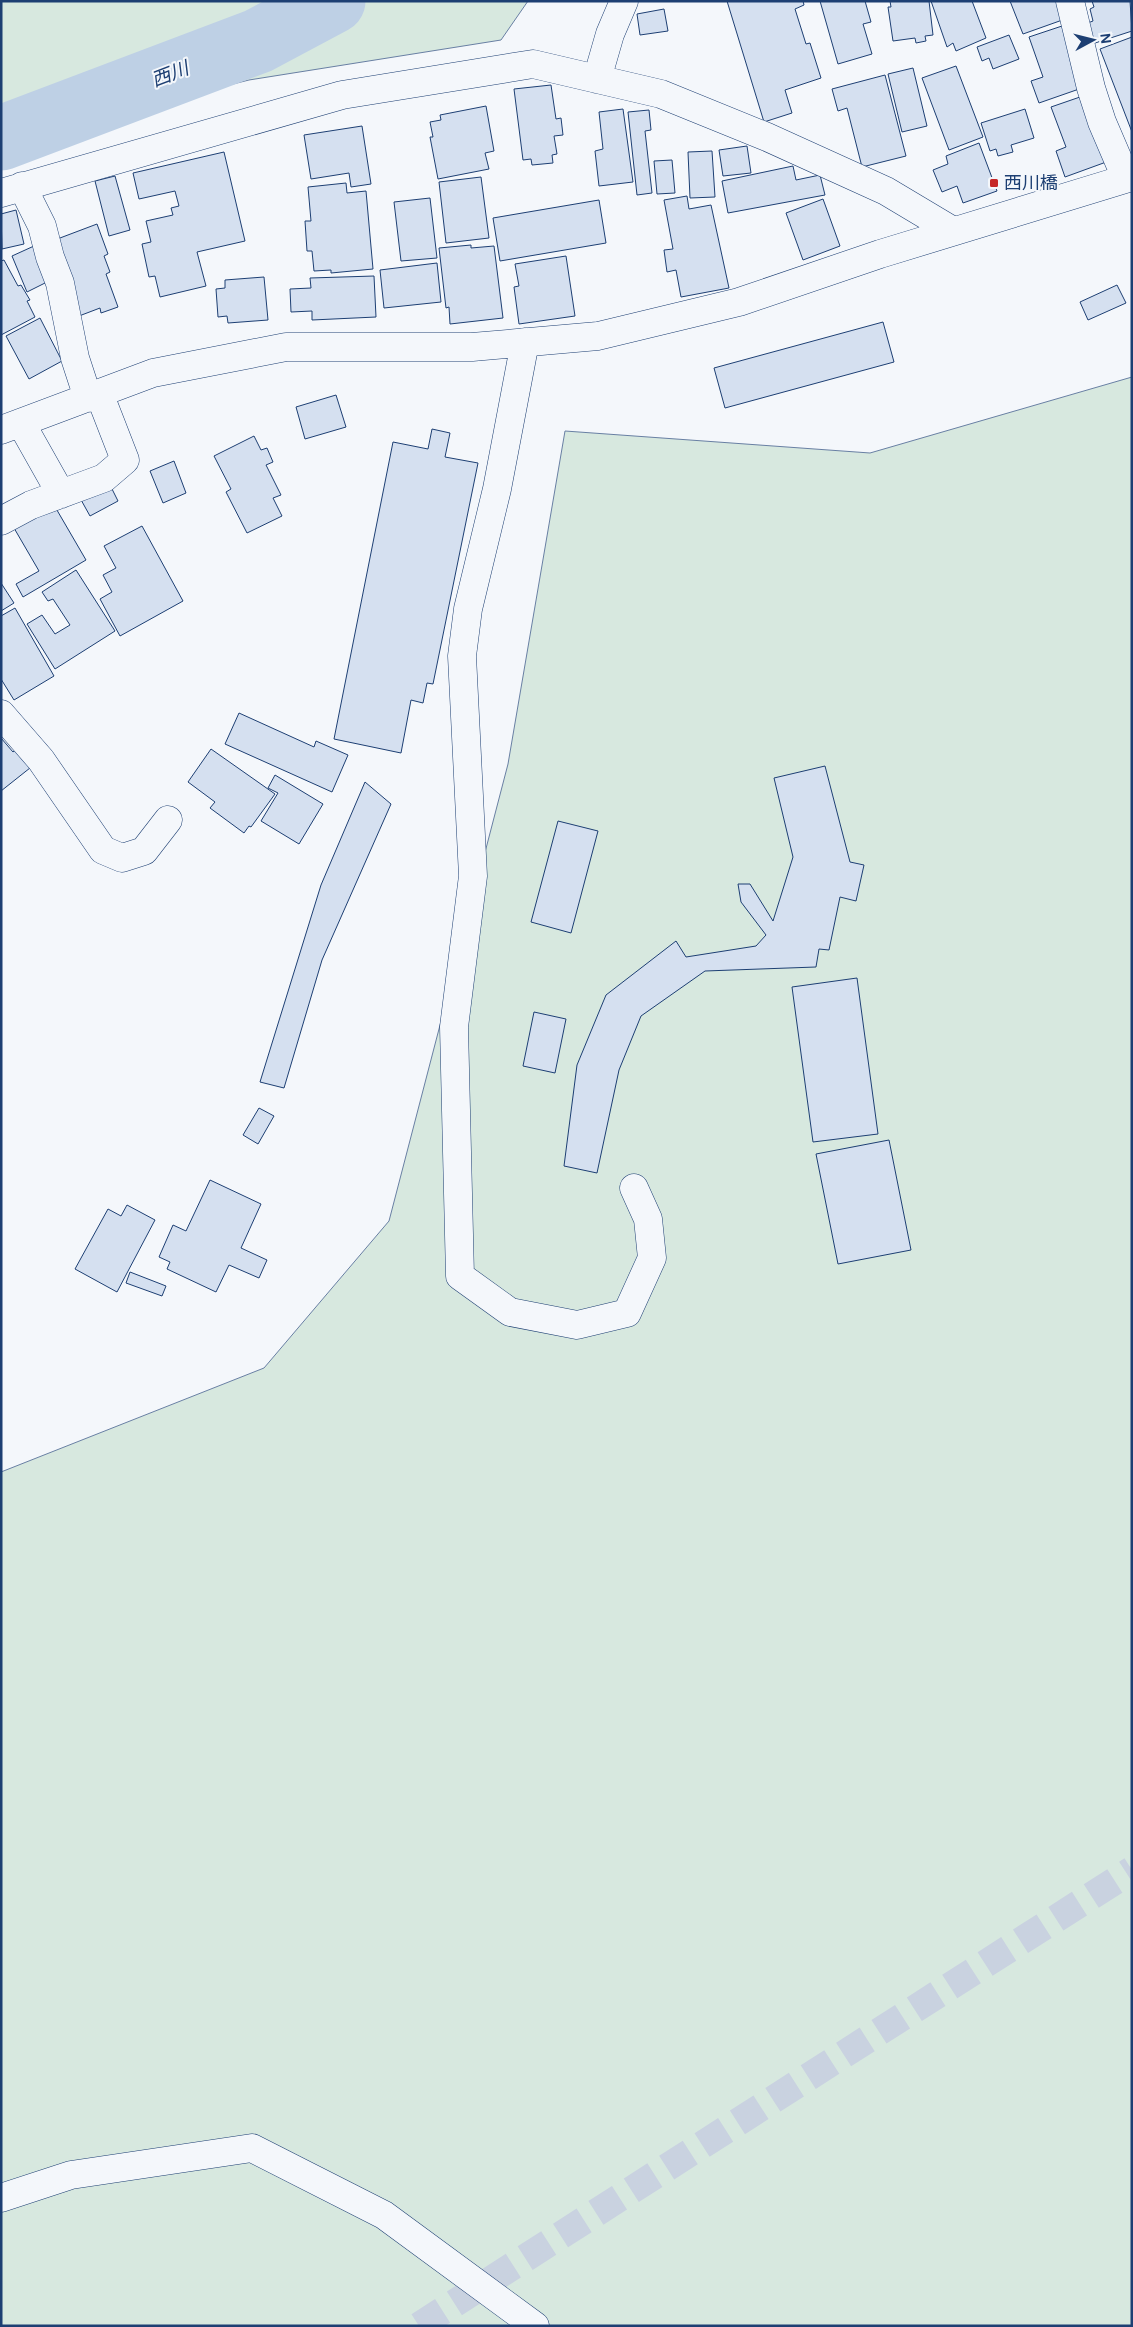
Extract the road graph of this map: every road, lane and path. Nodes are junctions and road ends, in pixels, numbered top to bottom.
1 (624, 1) edge
2 (1070, 1) edge
3 (596, 79) junction
4 (1129, 178) edge
5 (12, 189) edge
6 (953, 231) junction
7 (526, 342) junction
8 (93, 396) junction
9 (11, 427) edge
10 (61, 494) junction
11 (1, 522) edge
12 (1, 714) edge
13 (168, 820) dead end
14 (634, 1188) dead end
15 (1, 2198) edge
16 (535, 2326) edge

1 - 3 street
2 - 4 street
3 - 5 street
3 - 6 street
4 - 6 street
5 - 8 street
6 - 7 street
7 - 8 street
7 - 14 street
8 - 9 street
8 - 10 street
9 - 10 street
10 - 11 street
12 - 13 street
15 - 16 street

